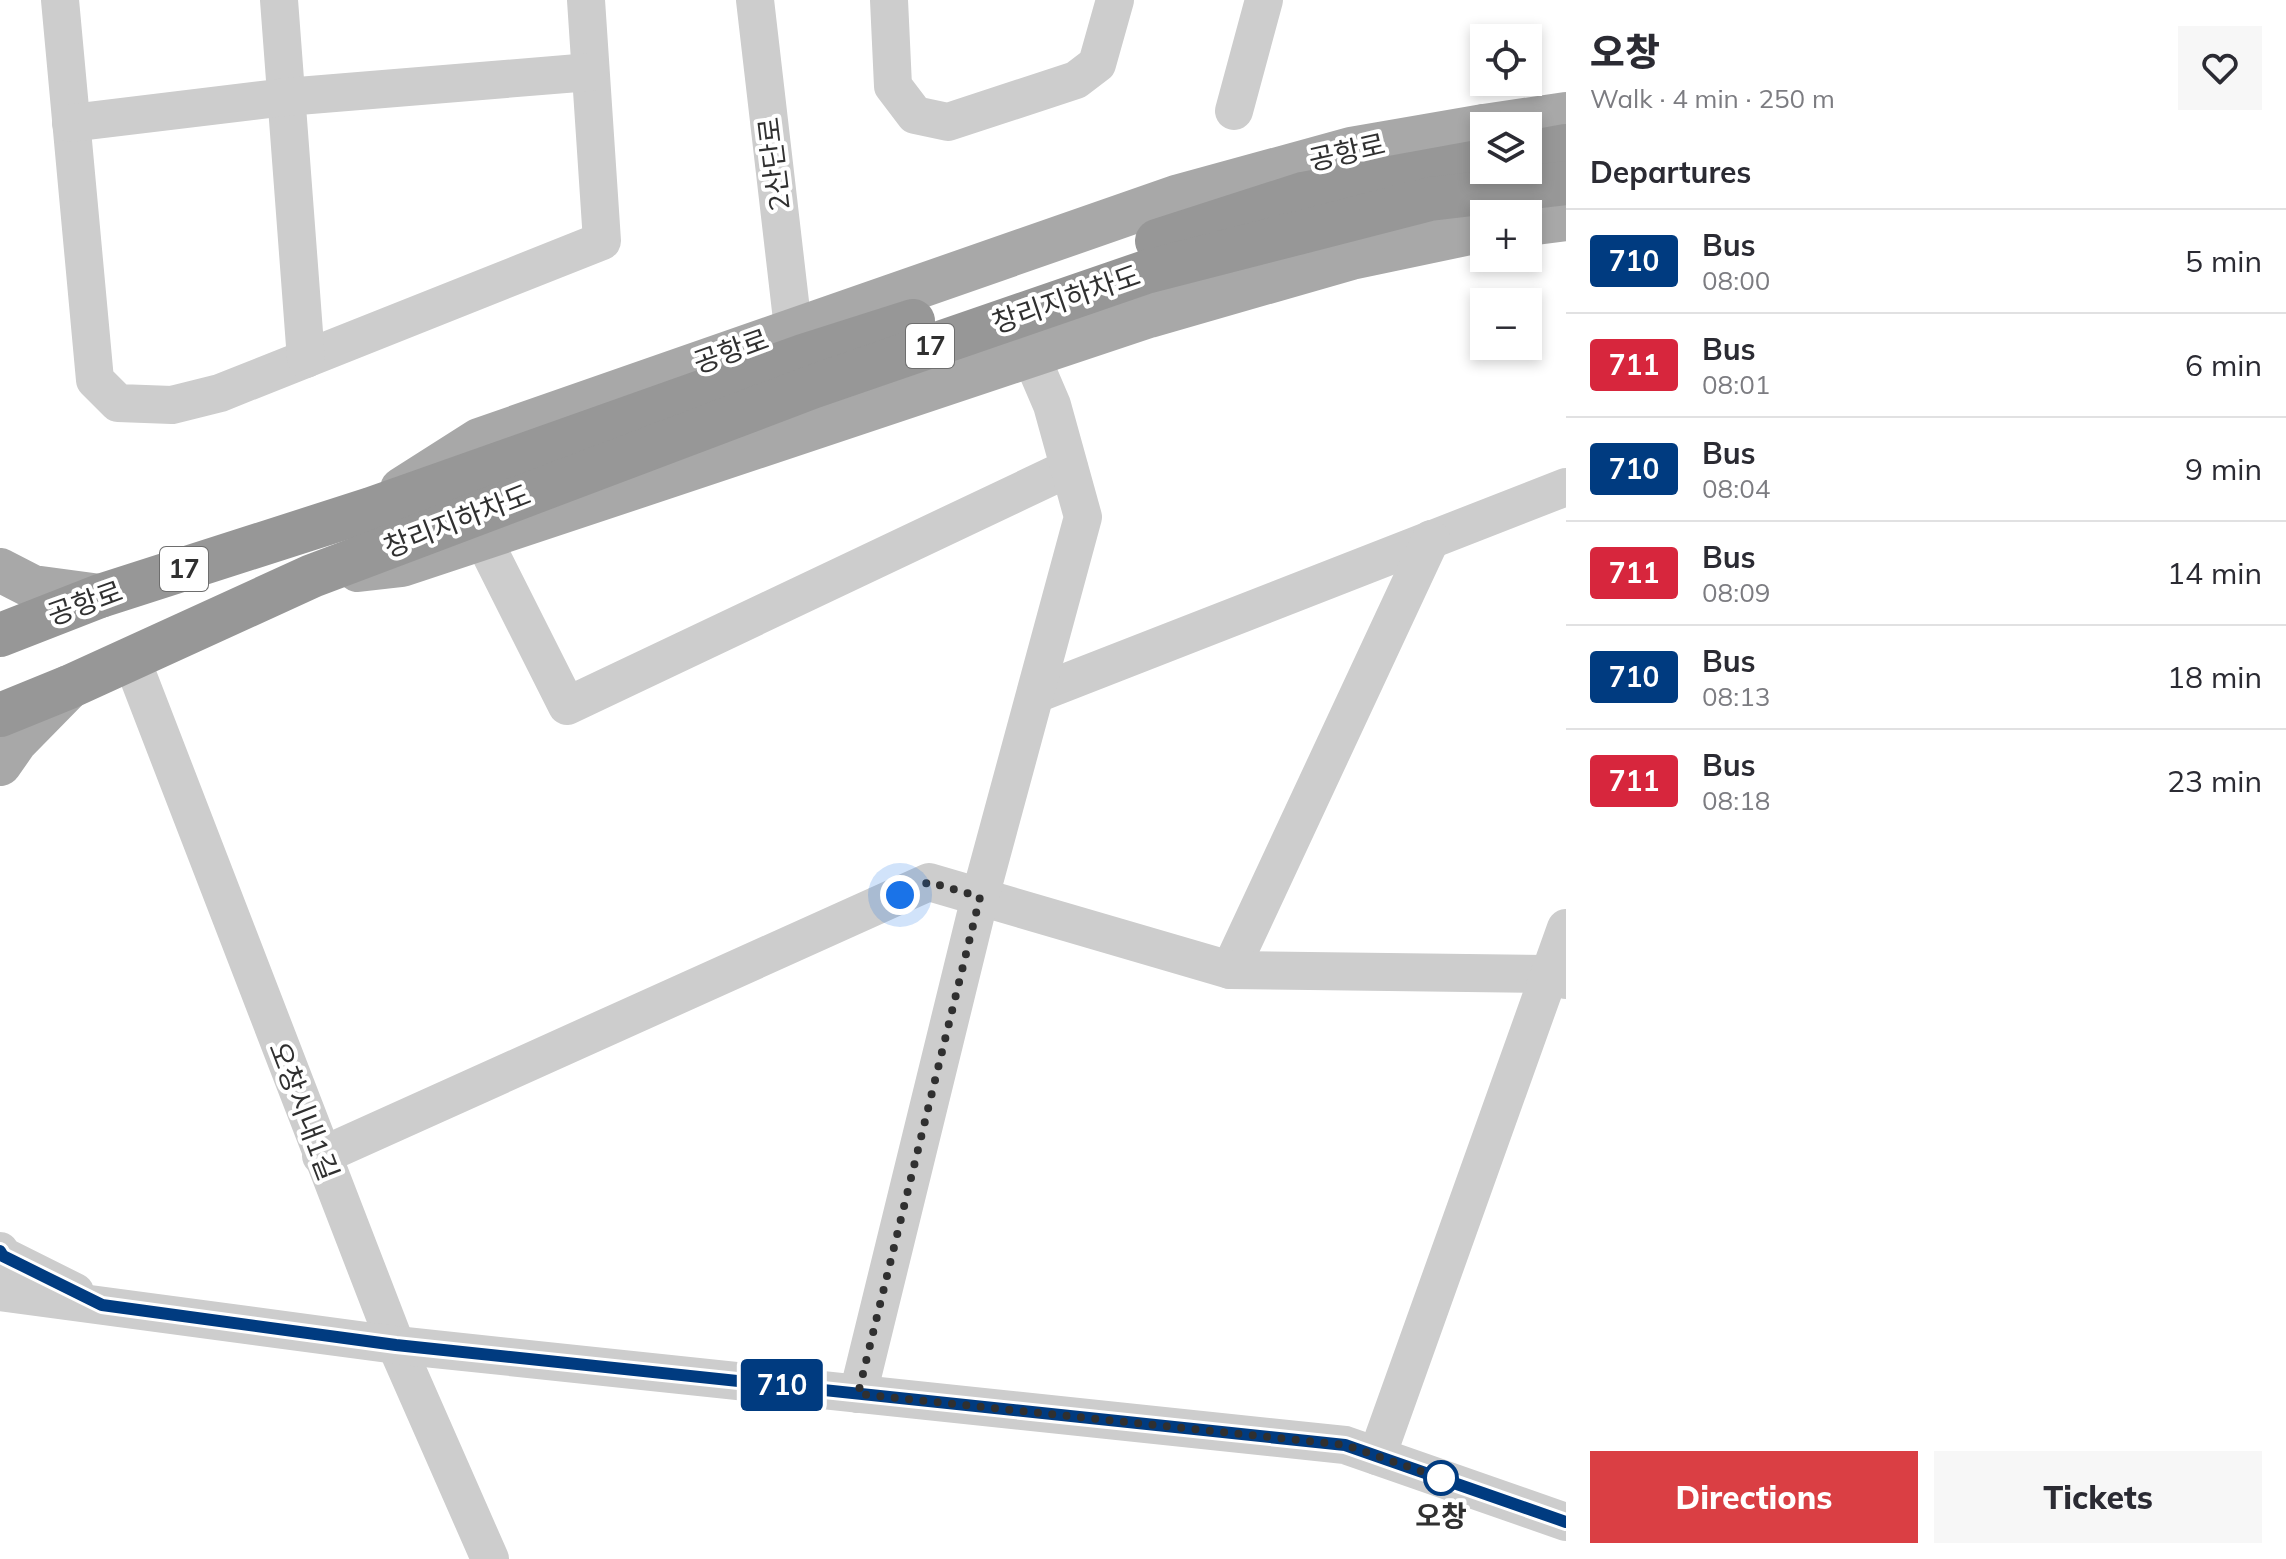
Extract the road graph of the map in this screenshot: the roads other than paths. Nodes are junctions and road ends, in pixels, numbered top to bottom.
1 (60, 0) edge
2 (279, 0) edge
3 (586, 0) edge
4 (755, 0) edge
5 (889, 0) edge
6 (1115, 0) edge
7 (1264, 0) edge
8 (590, 72) junction
9 (286, 97) junction
10 (1234, 111) dead end
11 (1566, 114) edge
12 (1542, 118) edge
13 (71, 123) junction
14 (1470, 128) edge
15 (1566, 146) edge
16 (1542, 150) edge
17 (1470, 164) edge
18 (1566, 183) edge
19 (1566, 219) edge
20 (1542, 222) edge
21 (1470, 233) edge
22 (793, 328) junction
23 (1031, 356) junction
24 (306, 359) junction
25 (1069, 468) junction
26 (1566, 487) edge
27 (371, 509) junction
28 (483, 539) junction
29 (1431, 539) junction
30 (0, 570) edge
31 (312, 576) junction
32 (100, 596) junction
33 (0, 635) edge
34 (131, 658) junction
35 (69, 687) junction
36 (1036, 694) junction
37 (0, 715) edge
38 (0, 764) edge
39 (980, 897) junction
40 (1566, 928) edge
41 (1230, 970) junction
42 (1558, 977) edge
43 (321, 1156) junction
44 (0, 1251) edge
45 (0, 1292) edge
46 (43, 1297) junction
47 (102, 1305) junction
48 (0, 1317) edge
49 (396, 1345) junction
50 (858, 1394) junction
51 (1377, 1456) junction
52 (1566, 1522) edge
53 (490, 1559) edge

1 - 13 street
2 - 9 street
3 - 8 street
4 - 22 street, 2산단로
5 - 6 street
7 - 10 street
8 - 9 street
8 - 24 street
9 - 13 street
9 - 24 street
11 - 12 main road, 공항로
13 - 24 street
14 - 22 main road, 공항로
15 - 16 highway
17 - 27 highway, 창리지하차도 / 17
18 - 31 highway, 창리지하차도 / 17
19 - 20 main road
21 - 23 main road
22 - 27 main road, 공항로
23 - 25 street
23 - 28 main road
25 - 28 street
25 - 36 street
26 - 29 street
27 - 32 highway, 공항로 / 17
28 - 31 main road
29 - 36 street
29 - 41 street
30 - 32 main road
31 - 34 highway, 17
32 - 33 highway, 공항로 / 17
34 - 35 highway, 17
34 - 43 street, 오창시내1길
35 - 37 highway, 17
35 - 38 main road
36 - 39 street
39 - 41 street
39 - 43 street
39 - 50 street
40 - 42 street
41 - 42 street
42 - 51 street
43 - 49 street, 오창시내1길
44 - 47 street
45 - 46 street
46 - 47 street
46 - 48 street
47 - 49 street
49 - 50 street
49 - 53 street, 오창시내1길
50 - 51 street
51 - 52 street

